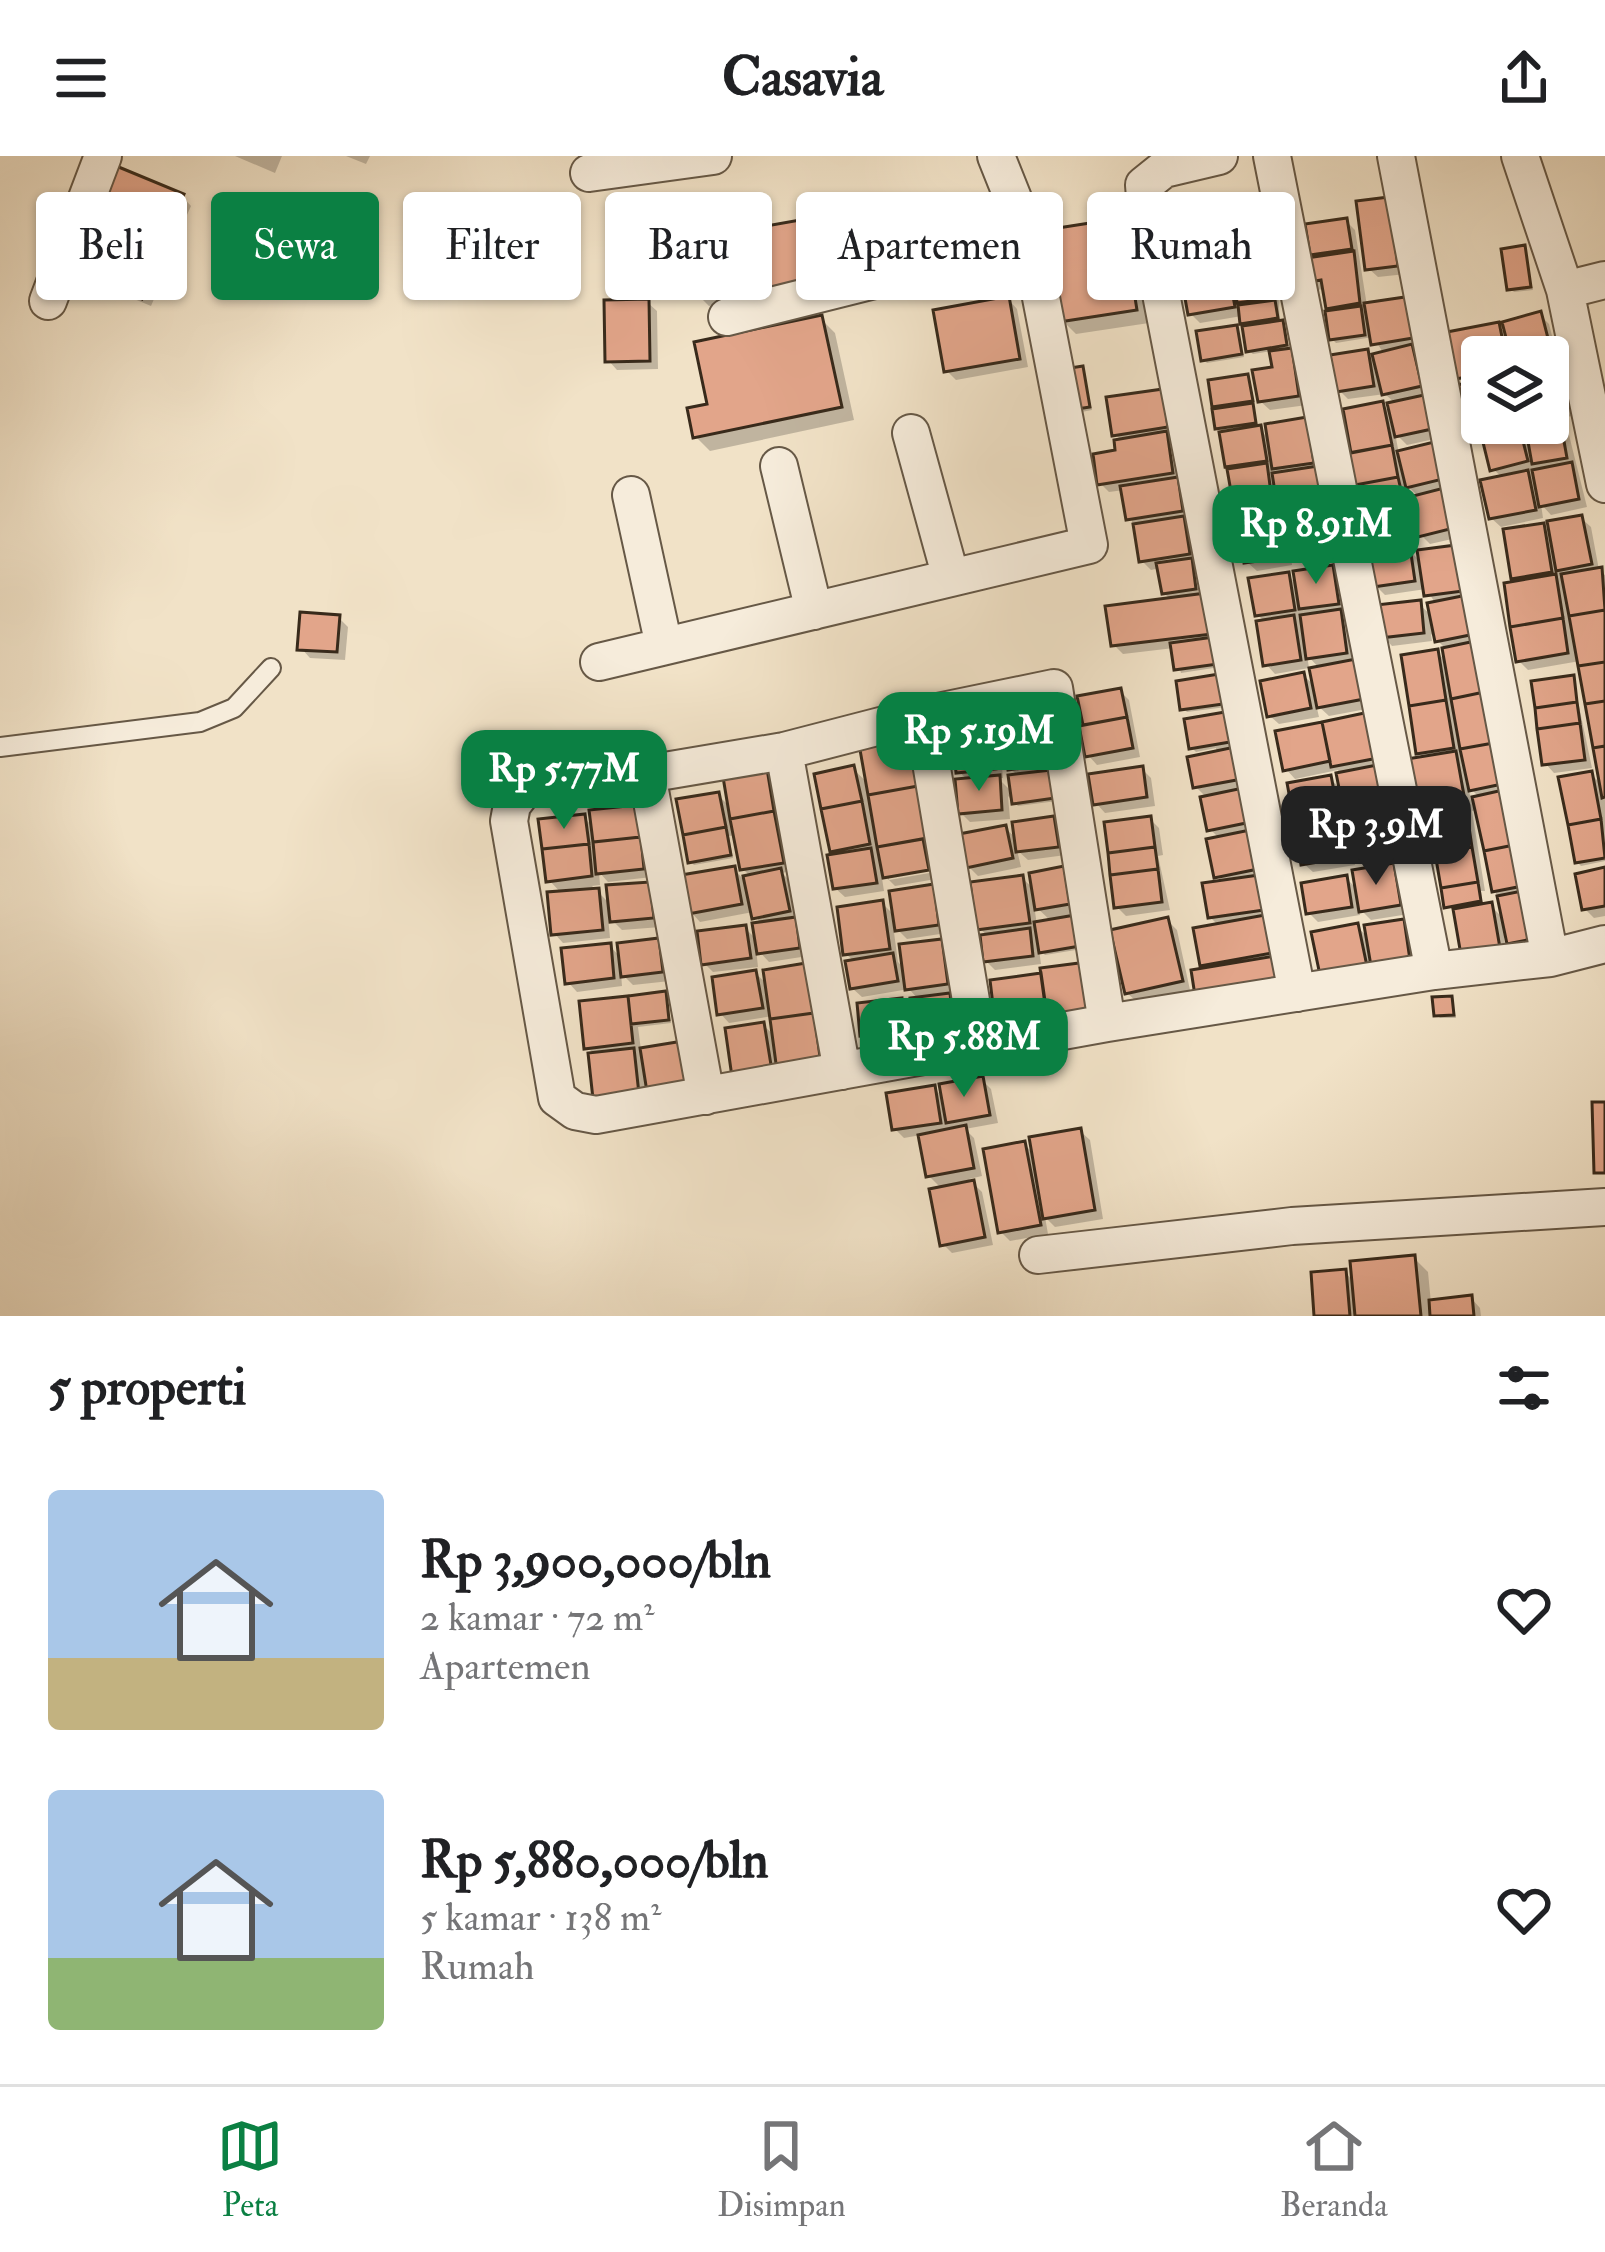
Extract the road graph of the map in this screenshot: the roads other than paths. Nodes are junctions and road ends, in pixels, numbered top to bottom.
1 (103, 156) edge
2 (713, 156) edge
3 (996, 156) edge
4 (1219, 156) edge
5 (1272, 156) edge
6 (1396, 156) edge
7 (1520, 156) edge
8 (590, 173) dead end
9 (1010, 192) edge
10 (1605, 280) edge
11 (1565, 290) junction
12 (796, 300) edge
13 (1041, 300) edge
14 (48, 301) dead end
15 (727, 317) dead end
16 (911, 433) dead end
17 (779, 466) dead end
18 (1605, 484) edge
19 (631, 495) dead end
20 (951, 578) junction
21 (814, 610) junction
22 (664, 646) junction
23 (598, 662) dead end
24 (271, 668) dead end
25 (923, 715) junction
26 (0, 747) edge
27 (784, 751) junction
28 (647, 774) junction
29 (1605, 944) edge
30 (1550, 958) junction
31 (1434, 971) junction
32 (1297, 993) junction
33 (1107, 1023) junction
34 (979, 1048) junction
35 (842, 1071) junction
36 (706, 1096) junction
37 (1605, 1207) edge
38 (1038, 1255) dead end

1 - 14 street
2 - 8 street
3 - 9 street
4 - 32 street
5 - 31 street
6 - 30 street
7 - 11 street
10 - 11 street
11 - 18 street
12 - 15 street
13 - 20 street
16 - 20 street
17 - 21 street
19 - 22 street
20 - 21 street
21 - 22 street
22 - 23 street
24 - 26 lane
25 - 27 street
25 - 33 street
25 - 34 street
27 - 28 street
27 - 35 street
28 - 36 street
28 - 36 street
29 - 30 street
30 - 31 street
31 - 32 street
32 - 33 street
33 - 34 street
34 - 35 street
35 - 36 street
37 - 38 street

